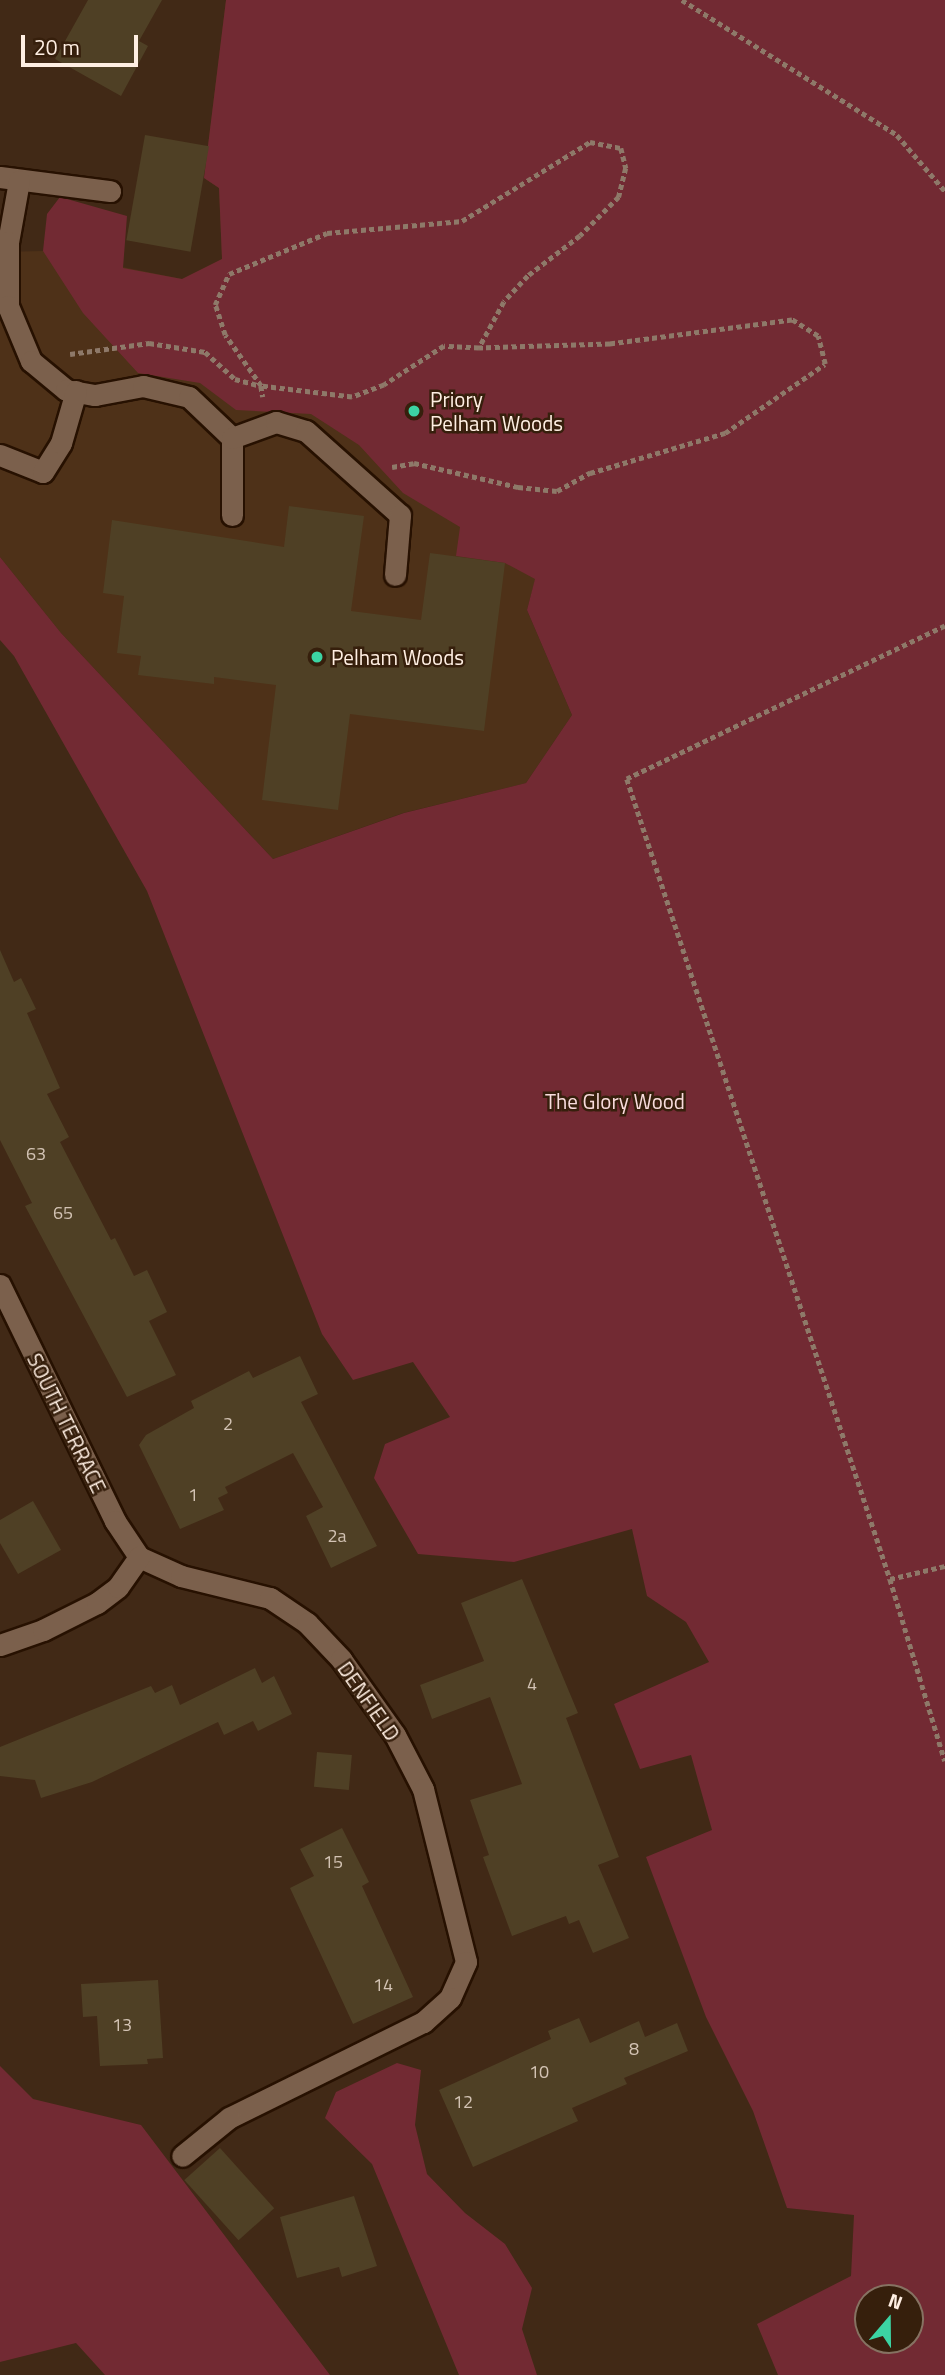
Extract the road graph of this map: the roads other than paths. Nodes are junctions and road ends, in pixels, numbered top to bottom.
1 (9, 179) edge
2 (110, 191) dead end
3 (76, 391) junction
4 (232, 438) junction
5 (0, 455) edge
6 (232, 515) dead end
7 (395, 575) dead end
8 (0, 1285) edge
9 (139, 1557) junction
10 (0, 1645) edge
11 (182, 2156) dead end

1 - 2 street
1 - 3 street
3 - 4 street
3 - 5 street
4 - 6 street
4 - 7 street
8 - 9 street, SOUTH TERRACE
9 - 10 street
9 - 11 street, DENFIELD

